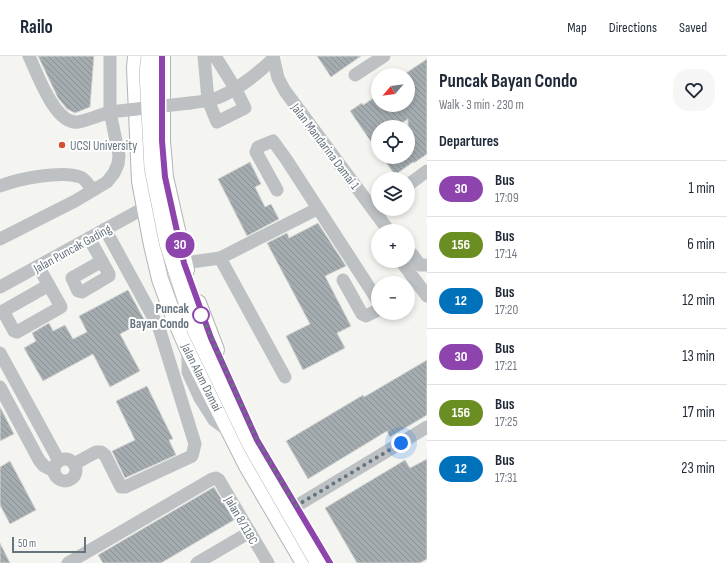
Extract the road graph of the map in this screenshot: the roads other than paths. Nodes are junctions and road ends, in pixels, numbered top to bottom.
1 (29, 56) edge
2 (110, 56) edge
3 (136, 56) edge
4 (147, 56) edge
5 (151, 56) edge
6 (162, 56) edge
7 (204, 56) edge
8 (215, 56) edge
9 (384, 56) edge
10 (273, 58) edge
11 (355, 76) dead end
12 (235, 88) junction
13 (208, 100) junction
14 (110, 112) junction
15 (427, 171) edge
16 (415, 180) edge
17 (0, 186) edge
18 (93, 190) junction
19 (277, 190) dead end
20 (371, 203) edge
21 (144, 208) junction
22 (317, 209) junction
23 (105, 229) junction
24 (89, 238) junction
25 (0, 239) edge
26 (220, 258) junction
27 (415, 258) edge
28 (102, 261) dead end
29 (184, 263) junction
30 (427, 265) edge
31 (38, 266) junction
32 (407, 268) edge
33 (343, 280) dead end
34 (49, 285) dead end
35 (0, 287) edge
36 (371, 290) edge
37 (427, 296) edge
38 (371, 314) edge
39 (0, 353) edge
40 (285, 377) dead end
41 (0, 387) edge
42 (427, 428) edge
43 (74, 464) junction
44 (56, 466) junction
45 (296, 506) junction
46 (278, 517) junction
47 (250, 532) junction
48 (85, 559) edge
49 (68, 563) edge
50 (197, 563) edge
51 (268, 563) edge
52 (304, 563) edge
53 (315, 563) edge
54 (320, 563) edge
55 (330, 563) edge

1 - 14 street
2 - 14 street
3 - 21 main road, Jalan Alam Damai
4 - 53 highway, bridge
5 - 54 highway, bridge
6 - 29 main road, Jalan Alam Damai
7 - 13 street
8 - 12 street
9 - 11 street
10 - 12 street
10 - 20 street, Jalan Mandarina Damai 1
12 - 13 street
12 - 13 street
13 - 14 street, bridge
14 - 18 street
15 - 16 street
17 - 18 street
18 - 25 street
19 - 22 street
21 - 23 street, Jalan Puncak Gading
21 - 46 main road, Jalan Alam Damai
22 - 26 street
22 - 36 street
23 - 24 street, Jalan Puncak Gading
23 - 43 street
24 - 28 street
24 - 31 street, Jalan Puncak Gading
26 - 29 street
26 - 40 street
27 - 30 street
29 - 45 main road, Jalan Alam Damai
31 - 34 street
31 - 35 street, Jalan Puncak Gading
32 - 37 street
33 - 38 street
39 - 44 street
41 - 44 street
42 - 45 street
43 - 44 street
43 - 44 street
45 - 46 street
45 - 55 main road, Jalan Alam Damai
46 - 52 main road, Jalan Alam Damai
47 - 48 street, Jalan 8/118C
47 - 50 street
47 - 51 street, Jalan 8/118C
48 - 49 street

